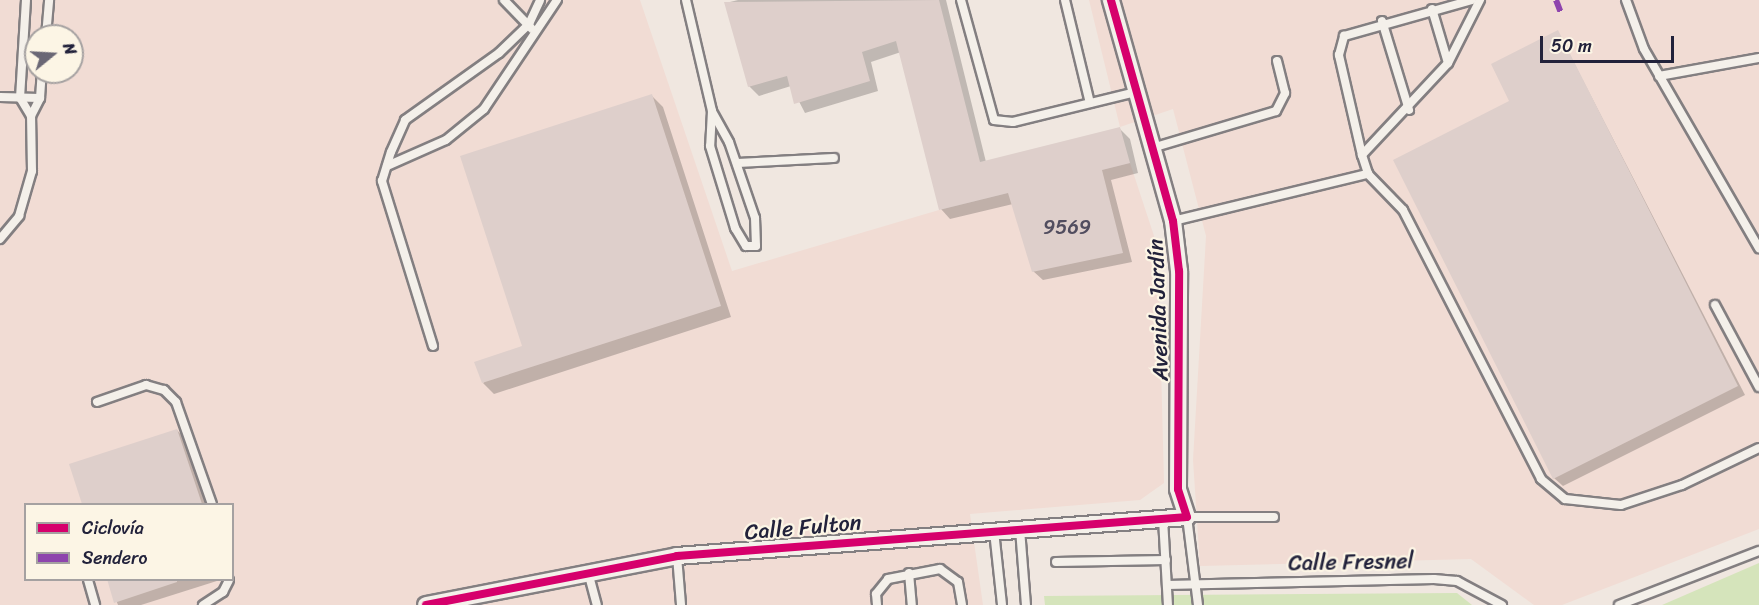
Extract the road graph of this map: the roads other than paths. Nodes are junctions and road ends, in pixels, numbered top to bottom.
1 (26, 0) edge
2 (49, 0) edge
3 (504, 0) edge
4 (540, 0) edge
5 (557, 0) edge
6 (686, 0) edge
7 (961, 0) edge
8 (1065, 0) edge
9 (1111, 0) edge
10 (1472, 0) edge
11 (1480, 0) edge
12 (1626, 0) edge
13 (1432, 9) junction
14 (1382, 21) junction
15 (47, 24) edge
16 (530, 24) junction
17 (534, 34) junction
18 (1759, 58) edge
19 (1277, 61) dead end
20 (1448, 63) junction
21 (1659, 76) junction
22 (41, 84) edge
23 (1136, 92) junction
24 (0, 97) edge
25 (20, 98) junction
26 (40, 98) junction
27 (1090, 103) junction
28 (1409, 110) junction
29 (712, 111) junction
30 (31, 116) junction
31 (1152, 148) junction
32 (1362, 154) junction
33 (834, 158) dead end
34 (737, 163) junction
35 (387, 166) junction
36 (1368, 174) junction
37 (1173, 221) junction
38 (0, 238) edge
39 (1759, 248) edge
40 (1715, 305) dead end
41 (433, 346) dead end
42 (1759, 387) edge
43 (97, 402) dead end
44 (1759, 448) edge
45 (1178, 489) junction
46 (212, 503) edge
47 (1187, 517) junction
48 (1274, 517) dead end
49 (1163, 519) junction
50 (1020, 529) junction
51 (994, 530) junction
52 (1759, 551) edge
53 (676, 556) junction
54 (1166, 560) junction
55 (1056, 562) dead end
56 (588, 572) junction
57 (909, 573) junction
58 (89, 581) edge
59 (229, 581) edge
60 (1194, 582) junction
61 (1167, 585) junction
62 (484, 600) edge
63 (95, 605) edge
64 (202, 605) edge
65 (426, 605) edge
66 (597, 605) edge
67 (681, 605) edge
68 (877, 605) edge
69 (912, 605) edge
70 (962, 605) edge
71 (1002, 605) edge
72 (1026, 605) edge
73 (1168, 605) edge
74 (1198, 605) edge
75 (1502, 605) edge
76 (1619, 605) edge

1 - 25 lane
2 - 15 lane
3 - 16 lane
4 - 16 lane
5 - 17 lane
6 - 29 lane
7 - 27 lane
8 - 27 lane
9 - 23 street, Avenida Jardín
10 - 13 lane
11 - 20 lane
12 - 21 lane
13 - 14 lane
13 - 20 lane
14 - 28 lane
14 - 32 lane
16 - 17 lane
16 - 35 lane
17 - 35 lane
18 - 21 lane
19 - 31 lane
20 - 28 lane
21 - 39 lane
22 - 26 lane
23 - 27 lane
23 - 31 street, Avenida Jardín
24 - 25 lane
25 - 26 lane
25 - 30 lane
26 - 30 lane
28 - 32 lane
29 - 34 lane
29 - 34 lane
30 - 38 lane
31 - 37 street, Avenida Jardín
32 - 36 lane
33 - 34 lane
35 - 41 lane
36 - 37 lane
36 - 44 lane
37 - 45 street, Avenida Jardín
40 - 42 lane
43 - 46 lane
45 - 47 street, Avenida Jardín
45 - 49 street, Avenida Jardín
47 - 48 lane
47 - 49 street, Calle Fulton
47 - 60 lane
49 - 50 street, Calle Fulton
49 - 54 lane
50 - 51 street, Calle Fulton
50 - 72 lane
51 - 53 street, Calle Fulton
51 - 71 lane
52 - 76 lane
53 - 56 street, Calle Fulton
53 - 67 lane
54 - 55 lane
54 - 61 lane
56 - 62 street, Calle Fulton
56 - 66 lane
57 - 68 lane
57 - 69 lane
57 - 70 lane
58 - 63 lane
59 - 64 lane
60 - 61 lane, Calle Fresnel
60 - 74 lane
60 - 75 lane, Calle Fresnel
61 - 73 lane
62 - 65 street, Calle Fulton

